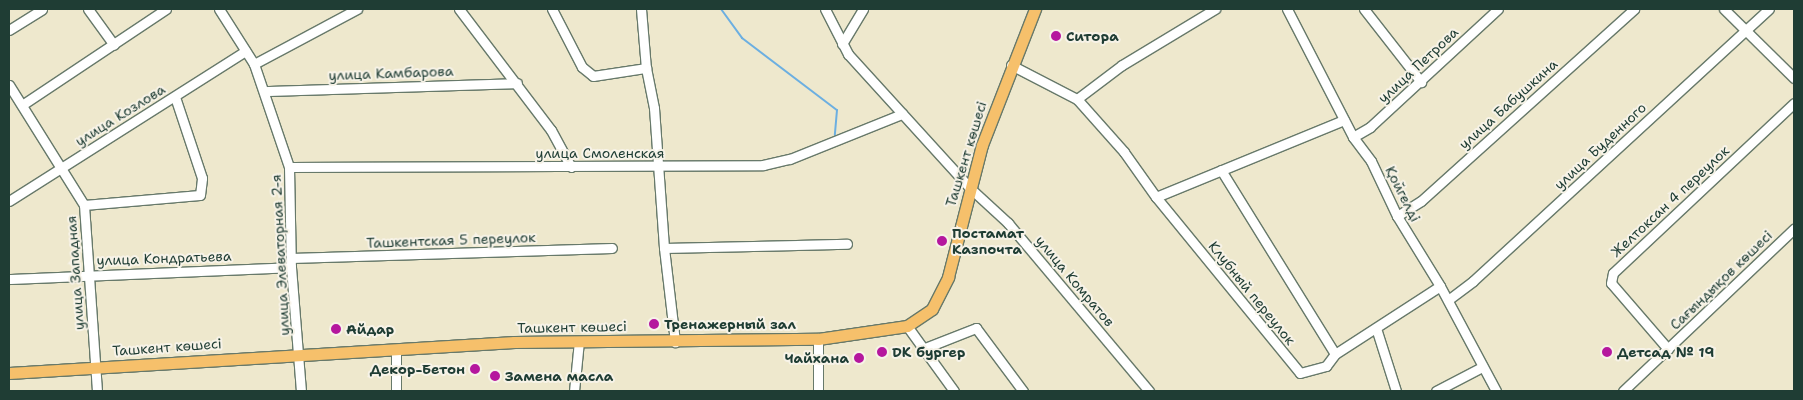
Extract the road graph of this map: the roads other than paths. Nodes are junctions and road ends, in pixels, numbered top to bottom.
1 (42, 9) edge
2 (88, 9) edge
3 (166, 9) edge
4 (219, 9) edge
5 (357, 9) edge
6 (459, 9) edge
7 (552, 9) edge
8 (642, 9) edge
9 (825, 9) edge
10 (863, 9) edge
11 (1035, 9) edge
12 (1215, 9) edge
13 (1287, 9) edge
14 (1365, 9) edge
15 (1498, 9) edge
16 (1634, 9) edge
17 (1724, 9) edge
18 (1769, 9) edge
19 (9, 30) edge
20 (1746, 30) junction
21 (842, 44) junction
22 (114, 45) junction
23 (246, 51) junction
24 (254, 64) junction
25 (1011, 65) junction
26 (646, 68) junction
27 (1794, 78) edge
28 (1421, 82) junction
29 (517, 83) junction
30 (9, 85) edge
31 (265, 91) junction
32 (175, 97) junction
33 (1077, 99) junction
34 (1794, 103) edge
35 (22, 105) junction
36 (902, 114) junction
37 (1344, 120) junction
38 (1353, 137) junction
39 (571, 166) junction
40 (660, 166) junction
41 (289, 167) junction
42 (62, 168) junction
43 (1221, 170) junction
44 (970, 188) junction
45 (1156, 197) junction
46 (9, 201) edge
47 (84, 205) junction
48 (1397, 216) junction
49 (1794, 229) edge
50 (847, 244) dead end
51 (612, 248) dead end
52 (664, 248) junction
53 (291, 262) junction
54 (88, 275) junction
55 (9, 279) edge
56 (1440, 286) junction
57 (1448, 300) junction
58 (907, 326) junction
59 (1376, 328) junction
60 (818, 339) junction
61 (579, 341) junction
62 (675, 342) junction
63 (925, 348) junction
64 (1668, 349) junction
65 (396, 350) junction
66 (299, 354) junction
67 (1335, 354) junction
68 (95, 367) junction
69 (1482, 367) junction
70 (9, 373) edge
71 (1626, 390) edge
72 (97, 391) edge
73 (301, 391) edge
74 (396, 391) edge
75 (574, 391) edge
76 (818, 391) edge
77 (954, 391) edge
78 (1023, 391) edge
79 (1149, 391) edge
80 (1396, 391) edge
81 (1436, 391) edge
82 (1496, 391) edge

1 - 19 street
2 - 22 street
3 - 22 street
4 - 23 street, улица Элеваторная 2-я
5 - 24 street
6 - 29 street
7 - 26 street
8 - 26 street
9 - 21 street, улица Комратов
10 - 21 street
11 - 25 main road, Ташкент көшесі
12 - 33 street
13 - 37 street, Қойгелді
14 - 28 street
15 - 28 street, улица Петрова
16 - 48 street, улица Бабушкина
17 - 20 street
18 - 20 street, улица Буденного
20 - 27 street
20 - 57 street, улица Буденного
21 - 36 street, улица Комратов
22 - 35 street
23 - 24 street, улица Элеваторная 2-я
23 - 32 street, улица Козлова
24 - 31 street, улица Элеваторная 2-я
25 - 33 street, Клубный переулок
25 - 44 main road, Ташкент көшесі
26 - 40 street
28 - 38 street, улица Петрова
29 - 31 street, улица Камбарова
29 - 39 street
30 - 35 street, улица Западная
31 - 41 street, улица Элеваторная 2-я
32 - 42 street, улица Козлова
32 - 47 street
33 - 45 street, Клубный переулок
34 - 64 street, Желтоксан 4 переулок
35 - 42 street, улица Западная
36 - 40 street, улица Смоленская
36 - 44 street, улица Комратов
37 - 38 street, Қойгелді
37 - 43 street
38 - 48 street, Қойгелді
39 - 40 street, улица Смоленская
39 - 41 street, улица Смоленская
40 - 52 street
41 - 53 street, улица Элеваторная 2-я
42 - 46 street, улица Козлова
42 - 47 street, улица Западная
43 - 45 street
43 - 67 street
44 - 58 main road, Ташкент көшесі
44 - 79 street, улица Комратов
45 - 67 street, Клубный переулок
47 - 54 street, улица Западная
48 - 56 street, Қойгелді
49 - 64 street, Сағындықов көшесі
50 - 52 street
51 - 53 street, Ташкентская 5 переулок
52 - 62 street
53 - 54 street, улица Кондратьева
53 - 66 street, улица Элеваторная 2-я
54 - 55 street, улица Кондратьева
54 - 68 street, улица Западная
56 - 57 street, Қойгелді
56 - 59 street, Клубный переулок
57 - 69 street, Қойгелді
58 - 60 main road, Ташкент көшесі
58 - 63 street
59 - 67 street, Клубный переулок
59 - 80 street
60 - 62 main road, Ташкент көшесі
60 - 76 street
61 - 62 main road, Ташкент көшесі
61 - 65 main road, Ташкент көшесі
61 - 75 street
63 - 77 street
63 - 78 street
64 - 71 street, Сағындықов көшесі
65 - 66 main road, Ташкент көшесі
65 - 74 street
66 - 68 main road, Ташкент көшесі
66 - 73 street, улица Элеваторная 2-я
68 - 70 main road, Ташкент көшесі
68 - 72 street, улица Западная
69 - 81 street
69 - 82 street, Қойгелді

